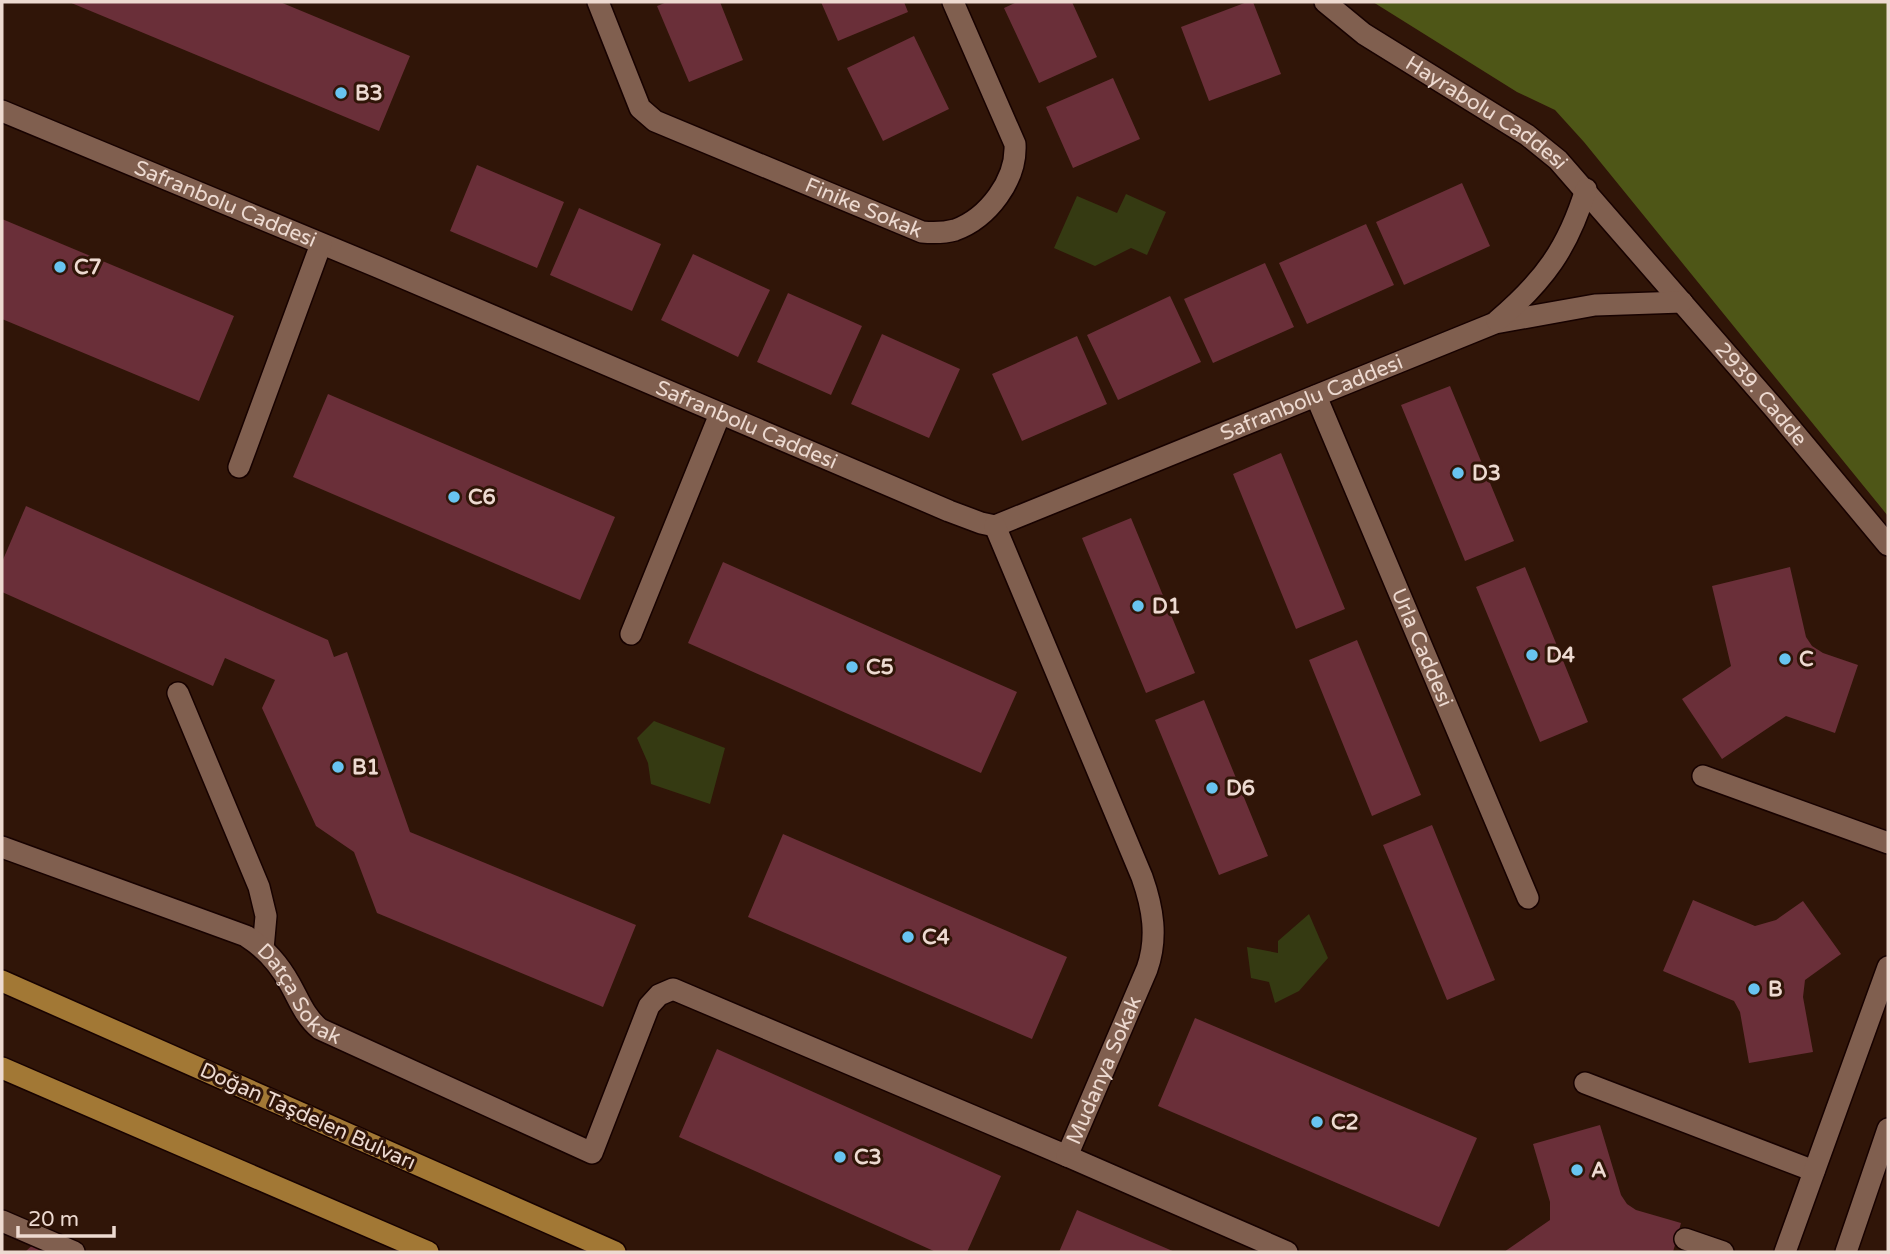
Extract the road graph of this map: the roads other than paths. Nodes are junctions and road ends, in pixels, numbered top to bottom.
1 (598, 2) edge
2 (953, 2) edge
3 (1325, 2) edge
4 (2, 111) edge
5 (1586, 189) junction
6 (1632, 242) joint
7 (321, 244) junction
8 (1682, 302) junction
9 (1495, 323) junction
10 (1316, 396) junction
11 (720, 414) junction
12 (239, 467) dead end
13 (995, 526) junction
14 (1888, 545) edge
15 (631, 634) dead end
16 (178, 693) dead end
17 (1703, 776) dead end
18 (1888, 843) edge
19 (2, 847) edge
20 (1528, 898) dead end
21 (263, 949) junction
22 (1888, 967) edge
23 (2, 981) edge
24 (1882, 1004) edge
25 (2, 1068) edge
26 (1585, 1083) dead end
27 (1888, 1129) edge
28 (592, 1153) joint
29 (1067, 1156) junction
30 (1814, 1171) junction
31 (2, 1221) edge
32 (1685, 1239) dead end
33 (74, 1252) edge
34 (428, 1252) edge
35 (615, 1252) edge
36 (1287, 1252) edge
37 (1723, 1252) edge
38 (1785, 1252) edge
39 (1846, 1252) edge

1 - 2 street, Finike Sokak
3 - 5 street, Hayrabolu Caddesi
4 - 7 street, Safranbolu Caddesi
5 - 6 street, Hayrabolu Caddesi
5 - 9 street, Safranbolu Caddesi
6 - 8 street, 2939. Cadde
7 - 11 street, Safranbolu Caddesi
7 - 12 street
8 - 9 street, Safranbolu Caddesi
8 - 14 street, 2939. Cadde
9 - 10 street, Safranbolu Caddesi
10 - 13 street, Safranbolu Caddesi
10 - 20 street, Urla Caddesi
11 - 13 street, Safranbolu Caddesi
11 - 15 street
13 - 29 street, Mudanya Sokak
16 - 21 street
17 - 18 street
19 - 21 street, Datça Sokak
21 - 28 street, Datça Sokak
22 - 24 street
23 - 35 main road, Doğan Taşdelen Bulvarı
24 - 30 street
25 - 34 main road
26 - 30 street
27 - 39 street
28 - 29 street, Mudanya Sokak
29 - 36 street
30 - 38 street
31 - 33 street
32 - 37 street

